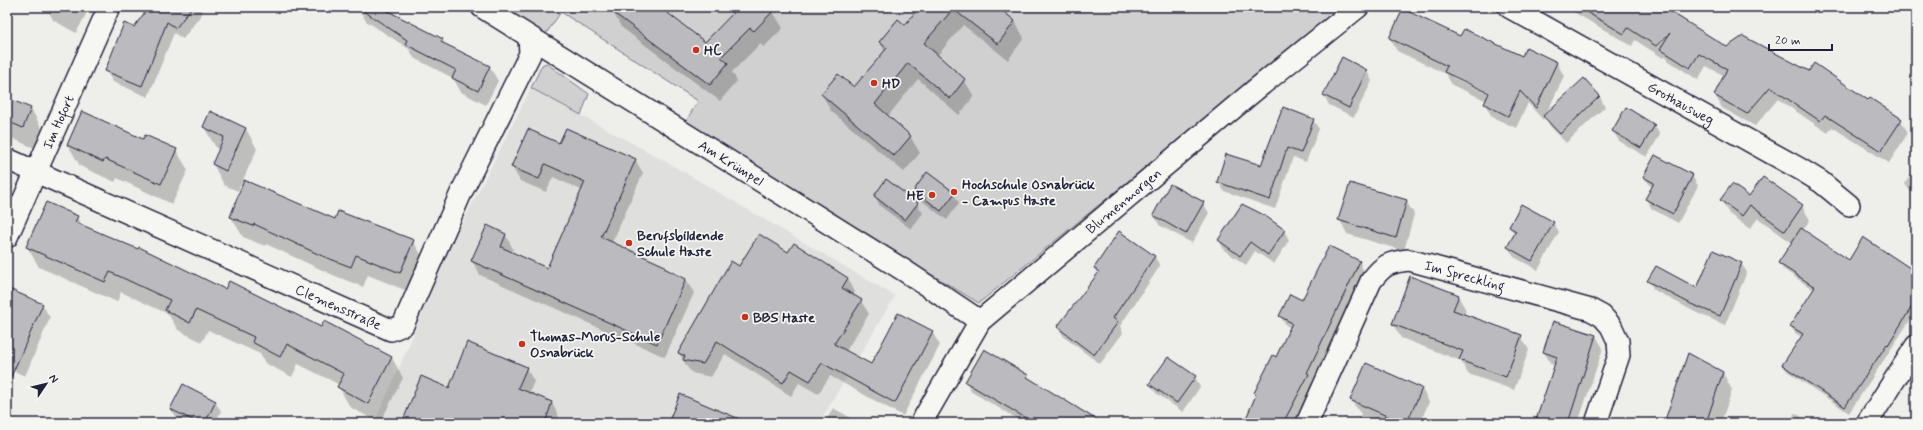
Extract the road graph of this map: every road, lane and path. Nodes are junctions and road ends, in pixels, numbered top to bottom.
1 (109, 7) edge
2 (482, 7) edge
3 (1358, 7) edge
4 (1509, 7) edge
5 (529, 37) junction
6 (7, 159) edge
7 (35, 171) junction
8 (1849, 205) dead end
9 (7, 236) edge
10 (980, 321) junction
11 (1916, 346) edge
12 (921, 423) edge
13 (1308, 423) edge
14 (1596, 423) edge
15 (1867, 423) edge

1 - 7 street, Im Hofort
2 - 5 street, Am Krümpel
3 - 10 street, Blumenmorgen
4 - 8 street, Grothausweg
5 - 7 street, Clemensstraße
5 - 10 street, Am Krümpel
6 - 7 street, Clemensstraße
7 - 9 street, Im Hofort
10 - 12 street, Blumenmorgen
11 - 15 street
13 - 14 street, Im Spreckling

